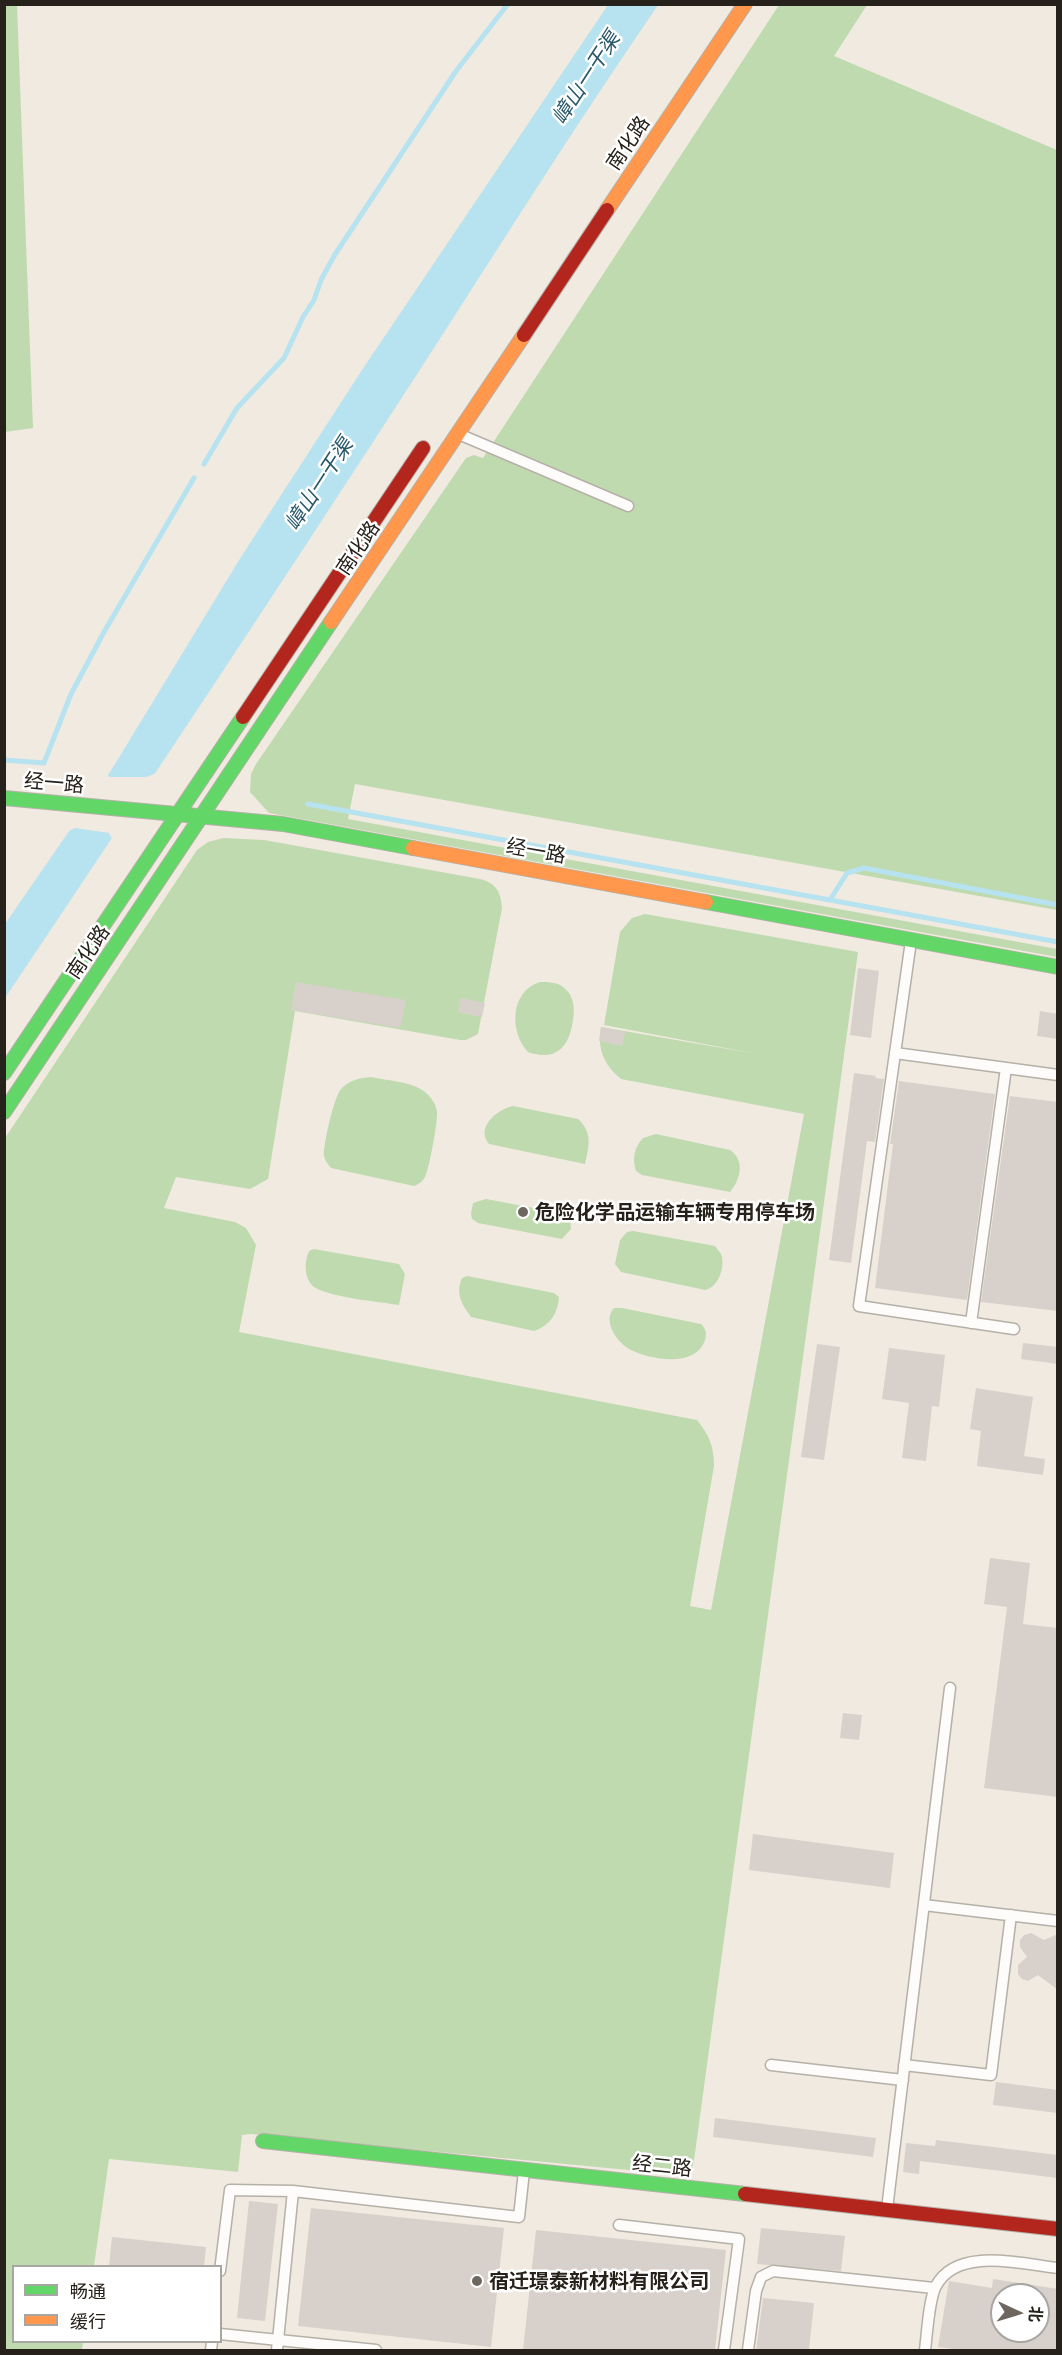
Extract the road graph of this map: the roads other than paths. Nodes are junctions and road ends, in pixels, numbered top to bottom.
1 (745, 4) edge
2 (458, 434) junction
3 (428, 440) dead end
4 (628, 506) dead end
5 (4, 798) edge
6 (178, 814) junction
7 (202, 817) junction
8 (911, 940) junction
9 (1058, 967) edge
10 (895, 1053) junction
11 (1006, 1068) junction
12 (4, 1073) edge
13 (1058, 1075) edge
14 (4, 1112) edge
15 (971, 1323) junction
16 (1014, 1329) dead end
17 (950, 1688) dead end
18 (924, 1905) junction
19 (1011, 1915) junction
20 (1058, 1921) edge
21 (771, 2065) dead end
22 (904, 2065) junction
23 (903, 2080) junction
24 (263, 2141) dead end
25 (524, 2170) junction
26 (293, 2191) junction
27 (887, 2210) junction
28 (619, 2225) dead end
29 (1058, 2229) edge
30 (221, 2265) edge
31 (1058, 2268) edge
32 (934, 2288) junction
33 (222, 2334) edge
34 (277, 2345) edge
35 (375, 2350) edge
36 (724, 2350) edge
37 (748, 2350) edge
38 (925, 2350) edge

1 - 2 main road, 南化路
2 - 4 lane
2 - 7 main road, 南化路
3 - 6 main road, 南化路
5 - 6 main road, 经一路
6 - 7 main road, 经一路
6 - 12 main road, 南化路
7 - 8 main road, 经一路
7 - 14 main road, 南化路
8 - 9 main road, 经一路
8 - 10 lane
10 - 11 lane
10 - 15 lane
11 - 13 lane
11 - 15 lane
15 - 16 lane
17 - 18 lane
18 - 19 lane
18 - 22 lane
19 - 20 lane
19 - 22 lane
21 - 23 lane
22 - 23 lane
23 - 27 lane
24 - 25 main road, 经二路
25 - 26 lane
25 - 27 main road, 经二路
26 - 30 lane
26 - 34 lane
27 - 29 main road, 经二路
28 - 36 lane
31 - 32 lane
32 - 37 lane
32 - 38 lane
33 - 34 lane
34 - 35 lane

